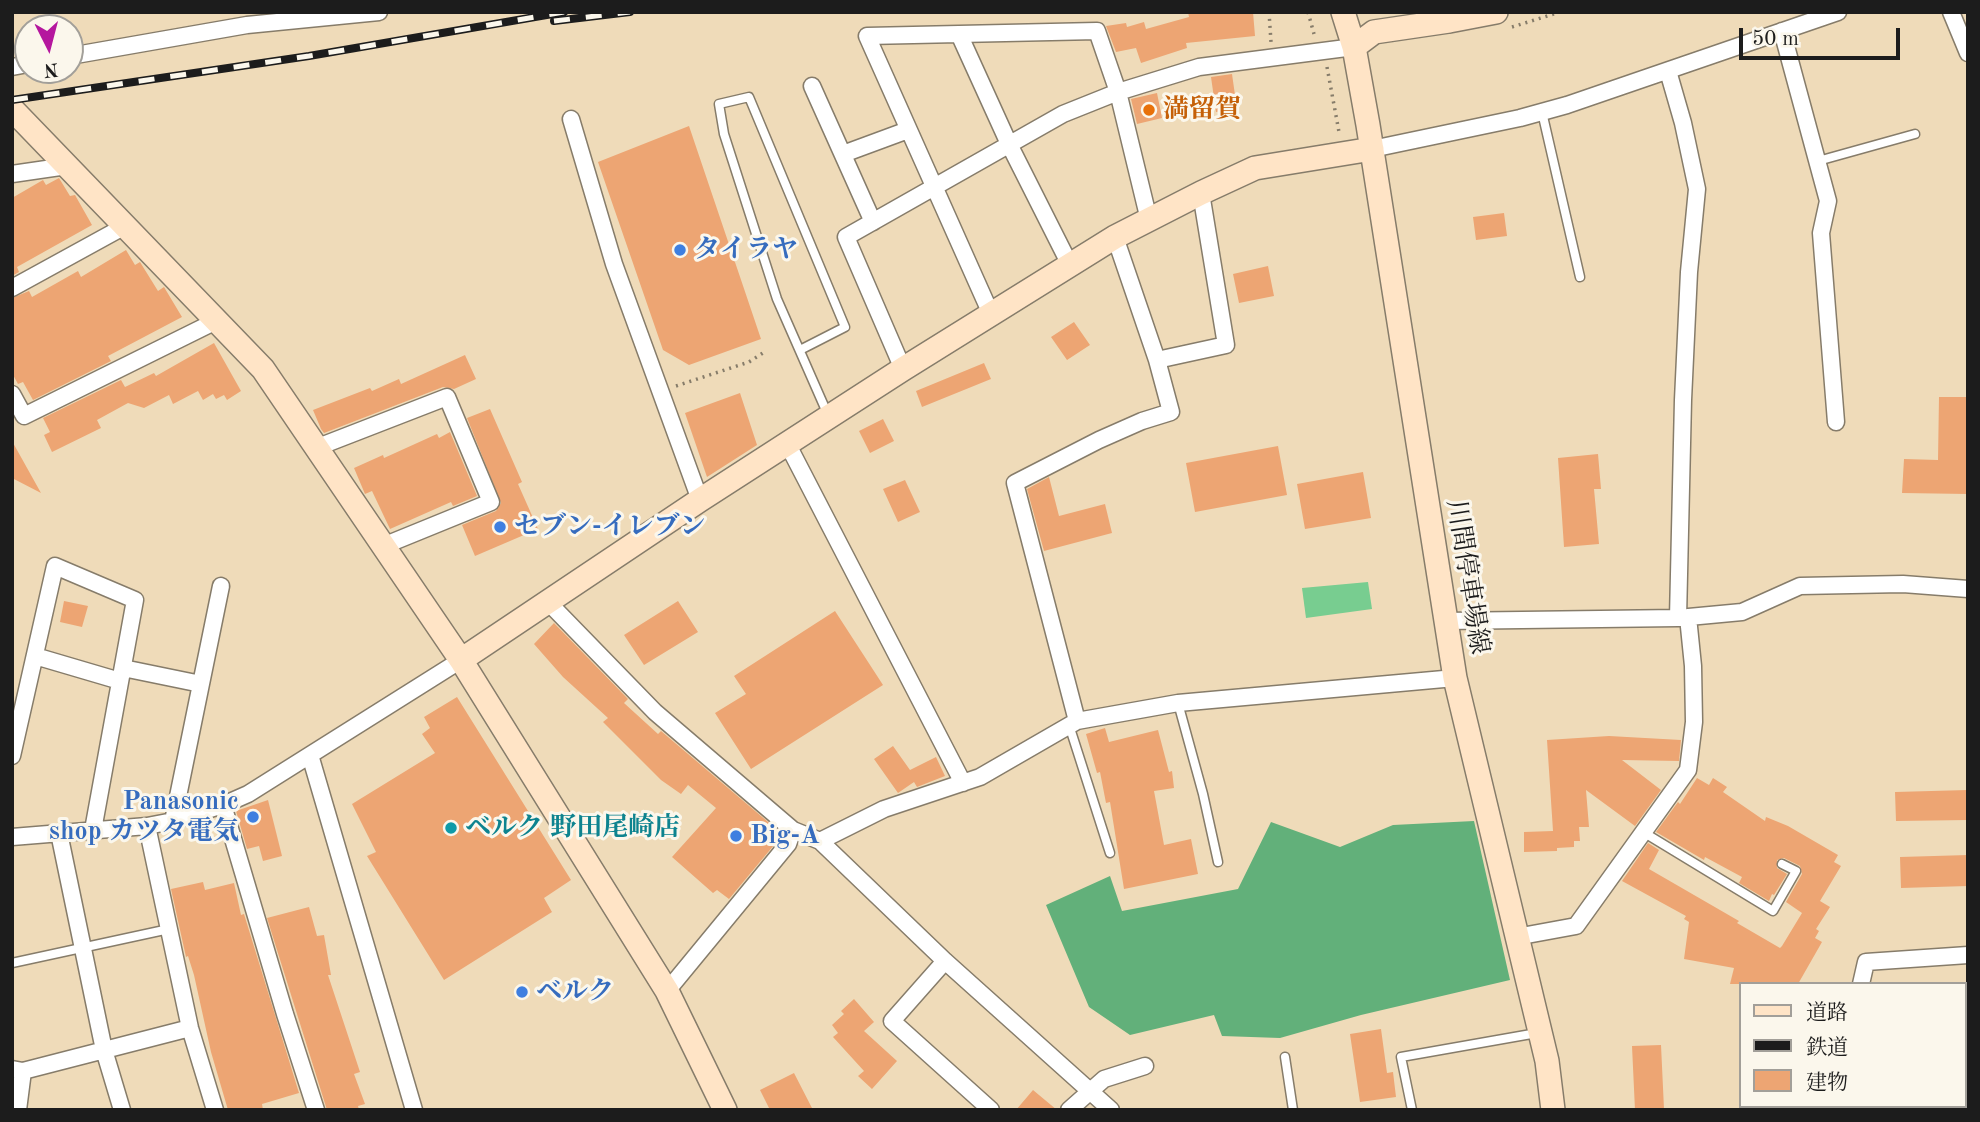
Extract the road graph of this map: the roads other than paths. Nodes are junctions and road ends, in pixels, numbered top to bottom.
1 (379, 12) edge
2 (1838, 12) edge
3 (1951, 12) edge
4 (354, 14) edge
5 (1345, 17) edge
6 (1455, 17) edge
7 (246, 19) edge
8 (1503, 20) edge
9 (1783, 31) junction
10 (1374, 32) junction
11 (959, 34) junction
12 (1354, 47) junction
13 (84, 53) edge
14 (1968, 53) edge
15 (1668, 71) junction
16 (812, 86) dead end
17 (1118, 92) junction
18 (12, 109) edge
19 (1542, 112) junction
20 (571, 119) dead end
21 (908, 130) junction
22 (1915, 134) dead end
23 (1009, 144) junction
24 (1372, 149) junction
25 (843, 154) junction
26 (1818, 161) junction
27 (67, 166) junction
28 (12, 174) edge
29 (934, 188) junction
30 (1201, 193) junction
31 (1149, 220) junction
32 (873, 222) junction
33 (125, 226) junction
34 (1115, 237) junction
35 (1070, 265) junction
36 (1580, 277) dead end
37 (12, 288) edge
38 (991, 314) junction
39 (216, 321) junction
40 (800, 350) junction
41 (1157, 360) junction
42 (903, 369) junction
43 (12, 394) edge
44 (829, 417) junction
45 (1836, 422) dead end
46 (788, 445) junction
47 (318, 447) junction
48 (700, 500) junction
49 (383, 546) junction
50 (221, 586) dead end
51 (1968, 590) edge
52 (547, 601) junction
53 (1683, 617) junction
54 (1444, 621) junction
55 (35, 656) junction
56 (461, 660) junction
57 (121, 674) junction
58 (1455, 678) junction
59 (201, 684) junction
60 (1178, 703) junction
61 (1073, 723) junction
62 (310, 755) junction
63 (12, 756) edge
64 (962, 783) junction
65 (223, 805) junction
66 (173, 821) junction
67 (147, 825) junction
68 (93, 830) junction
69 (793, 830) junction
70 (1643, 832) junction
71 (59, 833) junction
72 (12, 837) edge
73 (820, 841) junction
74 (1111, 852) dead end
75 (1218, 862) dead end
76 (1782, 864) dead end
77 (169, 929) junction
78 (1516, 937) junction
79 (83, 949) junction
80 (1968, 955) edge
81 (945, 961) junction
82 (12, 962) edge
83 (1861, 982) edge
84 (667, 991) junction
85 (190, 1028) junction
86 (1539, 1033) junction
87 (104, 1050) junction
88 (1285, 1057) dead end
89 (1144, 1066) dead end
90 (18, 1070) edge
91 (1090, 1089) junction
92 (18, 1110) edge
93 (122, 1110) edge
94 (215, 1110) edge
95 (316, 1110) edge
96 (414, 1110) edge
97 (725, 1110) edge
98 (991, 1110) edge
99 (1069, 1110) edge
100 (1111, 1110) edge
101 (1293, 1110) edge
102 (1412, 1110) edge
103 (1553, 1110) edge

1 - 4 street
2 - 9 street
3 - 14 street
4 - 7 street
5 - 10 street
5 - 12 street, 川間停車場線
6 - 8 street
6 - 10 street
7 - 13 street
9 - 15 street
9 - 26 street
10 - 12 street
11 - 17 street
11 - 21 street
11 - 23 street
12 - 17 street
12 - 24 street, 川間停車場線
15 - 19 street
15 - 53 street
16 - 25 street
17 - 23 street
17 - 31 street
18 - 27 street
19 - 24 street
19 - 36 lane
20 - 48 street
21 - 25 street
21 - 29 street
22 - 26 lane
23 - 29 street
23 - 35 street
24 - 30 street
24 - 54 street, 川間停車場線
25 - 32 street
26 - 45 street
27 - 28 street
27 - 33 street
29 - 32 street
29 - 38 street
30 - 31 street
30 - 41 street
31 - 34 street
32 - 42 street
33 - 37 street
33 - 39 street
34 - 35 street
34 - 41 street
35 - 38 street
38 - 42 street
39 - 43 street
39 - 47 street
40 - 40 lane
40 - 44 lane
41 - 61 street
42 - 44 street
44 - 46 street
46 - 48 street
46 - 64 street
47 - 49 street
47 - 49 street
48 - 52 street
49 - 56 street
50 - 59 street
51 - 53 street
52 - 56 street
52 - 69 street
53 - 54 street
53 - 70 street
54 - 58 street, 川間停車場線
55 - 57 street
55 - 57 street
55 - 63 street
56 - 62 street
56 - 84 street
57 - 59 street
57 - 68 street
58 - 60 street
58 - 78 street, 川間停車場線
59 - 66 street
60 - 61 street
60 - 75 lane
61 - 64 street
61 - 74 lane
62 - 65 street
62 - 96 street
64 - 73 street
65 - 66 street
65 - 95 street
66 - 67 street
67 - 68 street
67 - 77 street
68 - 71 street
69 - 73 street
69 - 84 street
70 - 76 lane
70 - 78 street
71 - 72 street
71 - 79 street
73 - 81 street
77 - 79 lane
77 - 85 street
78 - 86 street, 川間停車場線
79 - 82 lane
79 - 87 street
80 - 83 street
81 - 91 street
81 - 98 street
84 - 97 street
85 - 87 street
85 - 94 street
86 - 102 lane
86 - 103 street, 川間停車場線
87 - 90 street
87 - 93 street
88 - 101 lane
89 - 91 street
90 - 92 street
91 - 99 street
91 - 100 street

